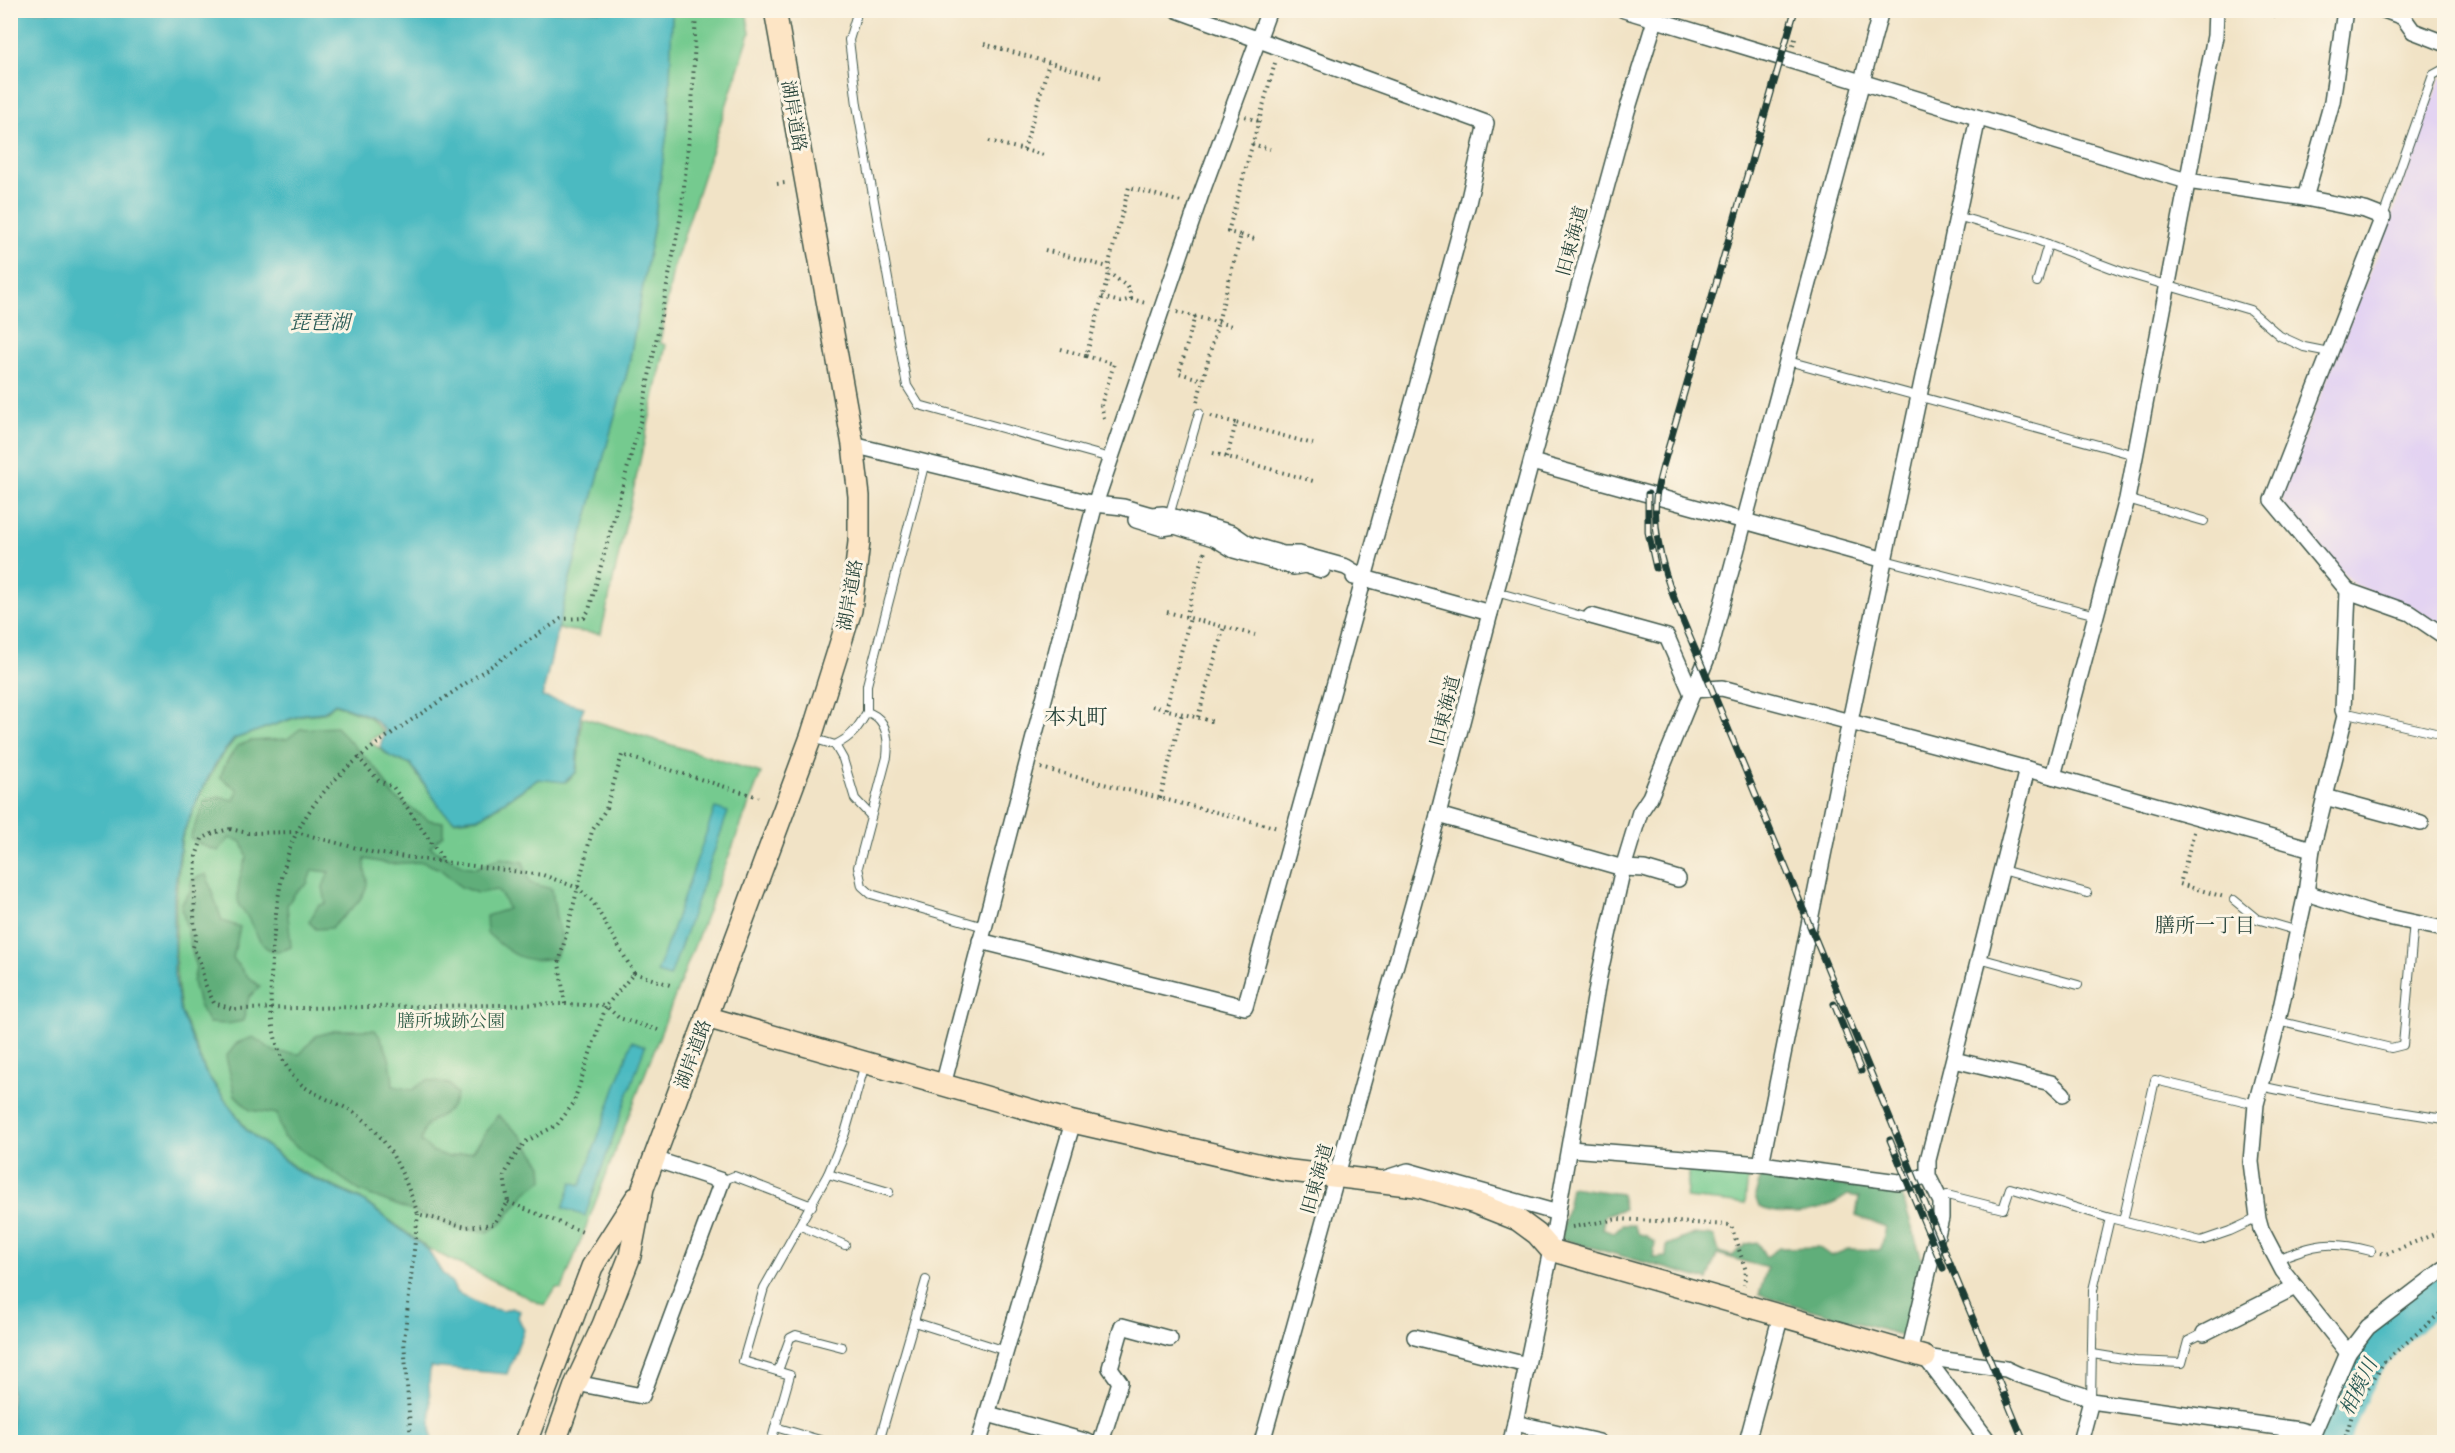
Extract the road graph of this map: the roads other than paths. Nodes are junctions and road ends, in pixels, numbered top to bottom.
1 (775, 10) edge
2 (858, 10) edge
3 (1177, 10) edge
4 (1269, 10) edge
5 (1624, 10) edge
6 (1881, 10) edge
7 (2267, 10) edge
8 (2283, 10) edge
9 (2345, 10) edge
10 (2384, 10) edge
11 (2216, 11) edge
12 (1657, 15) edge
13 (1260, 39) junction
14 (2445, 43) edge
15 (2445, 69) edge
16 (1863, 83) junction
17 (1978, 118) junction
18 (2187, 181) junction
19 (2306, 198) junction
20 (1957, 216) junction
21 (2383, 217) junction
22 (2048, 244) junction
23 (2037, 282) dead end
24 (2168, 287) junction
25 (2329, 352) junction
26 (1788, 362) junction
27 (1917, 398) junction
28 (1199, 413) road end
29 (852, 445) junction
30 (2135, 455) junction
31 (1110, 458) junction
32 (925, 462) junction
33 (1532, 462) junction
34 (2127, 499) junction
35 (1095, 504) junction
36 (1169, 516) junction
37 (2204, 521) dead end
38 (1745, 523) junction
39 (1885, 560) junction
40 (1364, 578) junction
41 (2348, 591) junction
42 (1496, 592) junction
43 (1490, 613) junction
44 (2096, 615) junction
45 (1591, 616) joint
46 (2445, 636) edge
47 (1693, 692) junction
48 (867, 712) junction
49 (2345, 716) junction
50 (1850, 721) junction
51 (2445, 735) edge
52 (811, 737) junction
53 (835, 745) junction
54 (2027, 769) junction
55 (2053, 776) junction
56 (2325, 797) junction
57 (1438, 815) junction
58 (871, 816) junction
59 (2421, 822) dead end
60 (2312, 849) junction
61 (1623, 868) junction
62 (2001, 870) junction
63 (1678, 879) dead end
64 (2087, 893) dead end
65 (2306, 893) junction
66 (2234, 900) road end
67 (2414, 921) junction
68 (2445, 929) edge
69 (2298, 931) junction
70 (982, 934) junction
71 (1979, 958) junction
72 (2078, 985) dead end
73 (706, 1017) junction
74 (2278, 1020) junction
75 (1954, 1060) junction
76 (865, 1063) junction
77 (943, 1085) junction
78 (2260, 1086) junction
79 (2063, 1094) dead end
80 (2256, 1104) junction
81 (2445, 1119) edge
82 (1073, 1122) junction
83 (1570, 1149) junction
84 (654, 1159) junction
85 (1761, 1164) junction
86 (828, 1174) junction
87 (1338, 1176) junction
88 (1928, 1176) junction
89 (1377, 1180) junction
90 (722, 1181) junction
91 (643, 1188) junction
92 (889, 1192) dead end
93 (1941, 1202) junction
94 (812, 1206) junction
95 (1558, 1214) junction
96 (2110, 1218) junction
97 (2258, 1218) junction
98 (2123, 1221) junction
99 (801, 1226) junction
100 (1553, 1240) junction
101 (845, 1245) dead end
102 (2371, 1251) road end
103 (2277, 1259) junction
104 (2445, 1269) edge
105 (926, 1280) dead end
106 (2295, 1287) junction
107 (1781, 1315) junction
108 (914, 1322) junction
109 (2204, 1333) joint
110 (1415, 1337) dead end
111 (1170, 1339) dead end
112 (842, 1347) dead end
113 (1006, 1351) junction
114 (2348, 1353) junction
115 (2093, 1354) junction
116 (1917, 1355) junction
117 (1527, 1365) junction
118 (778, 1371) junction
119 (576, 1383) junction
120 (2091, 1401) junction
121 (988, 1414) junction
122 (1515, 1423) junction
123 (775, 1427) junction
124 (2312, 1438) edge
125 (526, 1443) edge
126 (555, 1443) edge
127 (771, 1443) edge
128 (827, 1443) edge
129 (879, 1443) edge
130 (979, 1443) edge
131 (1088, 1443) edge
132 (1101, 1443) edge
133 (1262, 1443) edge
134 (1511, 1443) edge
135 (1599, 1443) edge
136 (1747, 1443) edge
137 (1989, 1443) edge
138 (2080, 1443) edge

1 - 29 main road, 湖岸道路
2 - 31 lane
3 - 13 street
4 - 13 street
5 - 12 street
6 - 16 street
7 - 8 lane
9 - 19 street
10 - 14 street
11 - 18 street
12 - 16 street
12 - 33 street, 旧東海道
13 - 31 street
13 - 40 street
15 - 21 lane
16 - 17 street
16 - 26 street
17 - 18 street
17 - 20 street
18 - 19 street
18 - 24 street
19 - 21 street
20 - 22 lane
20 - 27 street
21 - 25 street
22 - 23 lane
22 - 24 lane
24 - 25 lane
24 - 30 street
25 - 41 street
26 - 27 lane
26 - 38 street
27 - 30 lane
27 - 39 street
28 - 36 lane
29 - 32 street
29 - 52 main road, 湖岸道路
30 - 34 street
31 - 35 street
32 - 35 street
32 - 48 lane
33 - 38 street
33 - 42 street, 旧東海道
34 - 37 lane
34 - 44 street
35 - 36 street
35 - 40 street
35 - 70 street
36 - 40 street
38 - 39 street
38 - 47 street
39 - 44 lane
39 - 50 street
40 - 43 street
40 - 70 street
41 - 46 street
41 - 49 street
42 - 43 street, 旧東海道
42 - 45 lane
43 - 57 street, 旧東海道
44 - 55 street
45 - 47 street
47 - 50 street
47 - 61 street
48 - 53 lane
48 - 58 lane
49 - 51 lane
49 - 56 street
50 - 54 street
50 - 85 street
52 - 53 lane
52 - 73 main road, 湖岸道路
53 - 58 lane
54 - 55 street
54 - 62 street
55 - 60 street
56 - 59 street
56 - 60 street
57 - 61 street
57 - 87 street, 旧東海道
58 - 70 lane
60 - 65 street
61 - 63 street
61 - 83 street
62 - 64 lane
62 - 71 street
65 - 67 street
65 - 69 street
66 - 69 lane
67 - 68 street
67 - 74 lane
69 - 74 street
70 - 77 street
71 - 72 lane
71 - 75 street
73 - 76 main road
73 - 84 main road, 湖岸道路
74 - 78 street
75 - 79 street
75 - 88 street
76 - 77 main road
76 - 86 lane
77 - 82 main road
78 - 80 street
78 - 81 lane
80 - 97 street
80 - 98 lane
82 - 87 main road
82 - 113 street
83 - 85 street
83 - 95 street
84 - 90 street
84 - 91 main road, 湖岸道路
85 - 88 street
86 - 92 lane
86 - 94 lane
87 - 89 main road
87 - 133 street, 旧東海道
88 - 93 street
89 - 95 street
89 - 100 main road
90 - 94 lane
90 - 119 street
91 - 119 main road, 湖岸道路
91 - 125 main road, 湖岸道路
93 - 96 lane
93 - 116 street
94 - 99 lane
95 - 100 street
96 - 98 lane
96 - 115 lane
97 - 98 lane
97 - 103 street
99 - 101 lane
99 - 118 lane
100 - 107 main road
100 - 117 street
102 - 103 lane
103 - 106 street
104 - 114 street
105 - 108 lane
106 - 109 street
106 - 114 street
107 - 116 main road
107 - 136 street
108 - 113 lane
108 - 129 lane
109 - 115 lane
110 - 117 street
111 - 132 street
112 - 118 lane
113 - 121 street
114 - 124 street
115 - 120 lane
116 - 120 street
116 - 137 street
117 - 122 street
118 - 123 lane
119 - 126 main road, 湖岸道路
120 - 124 street
120 - 138 street
121 - 130 street
121 - 131 street
122 - 134 street
122 - 135 street
123 - 127 lane
123 - 128 lane

